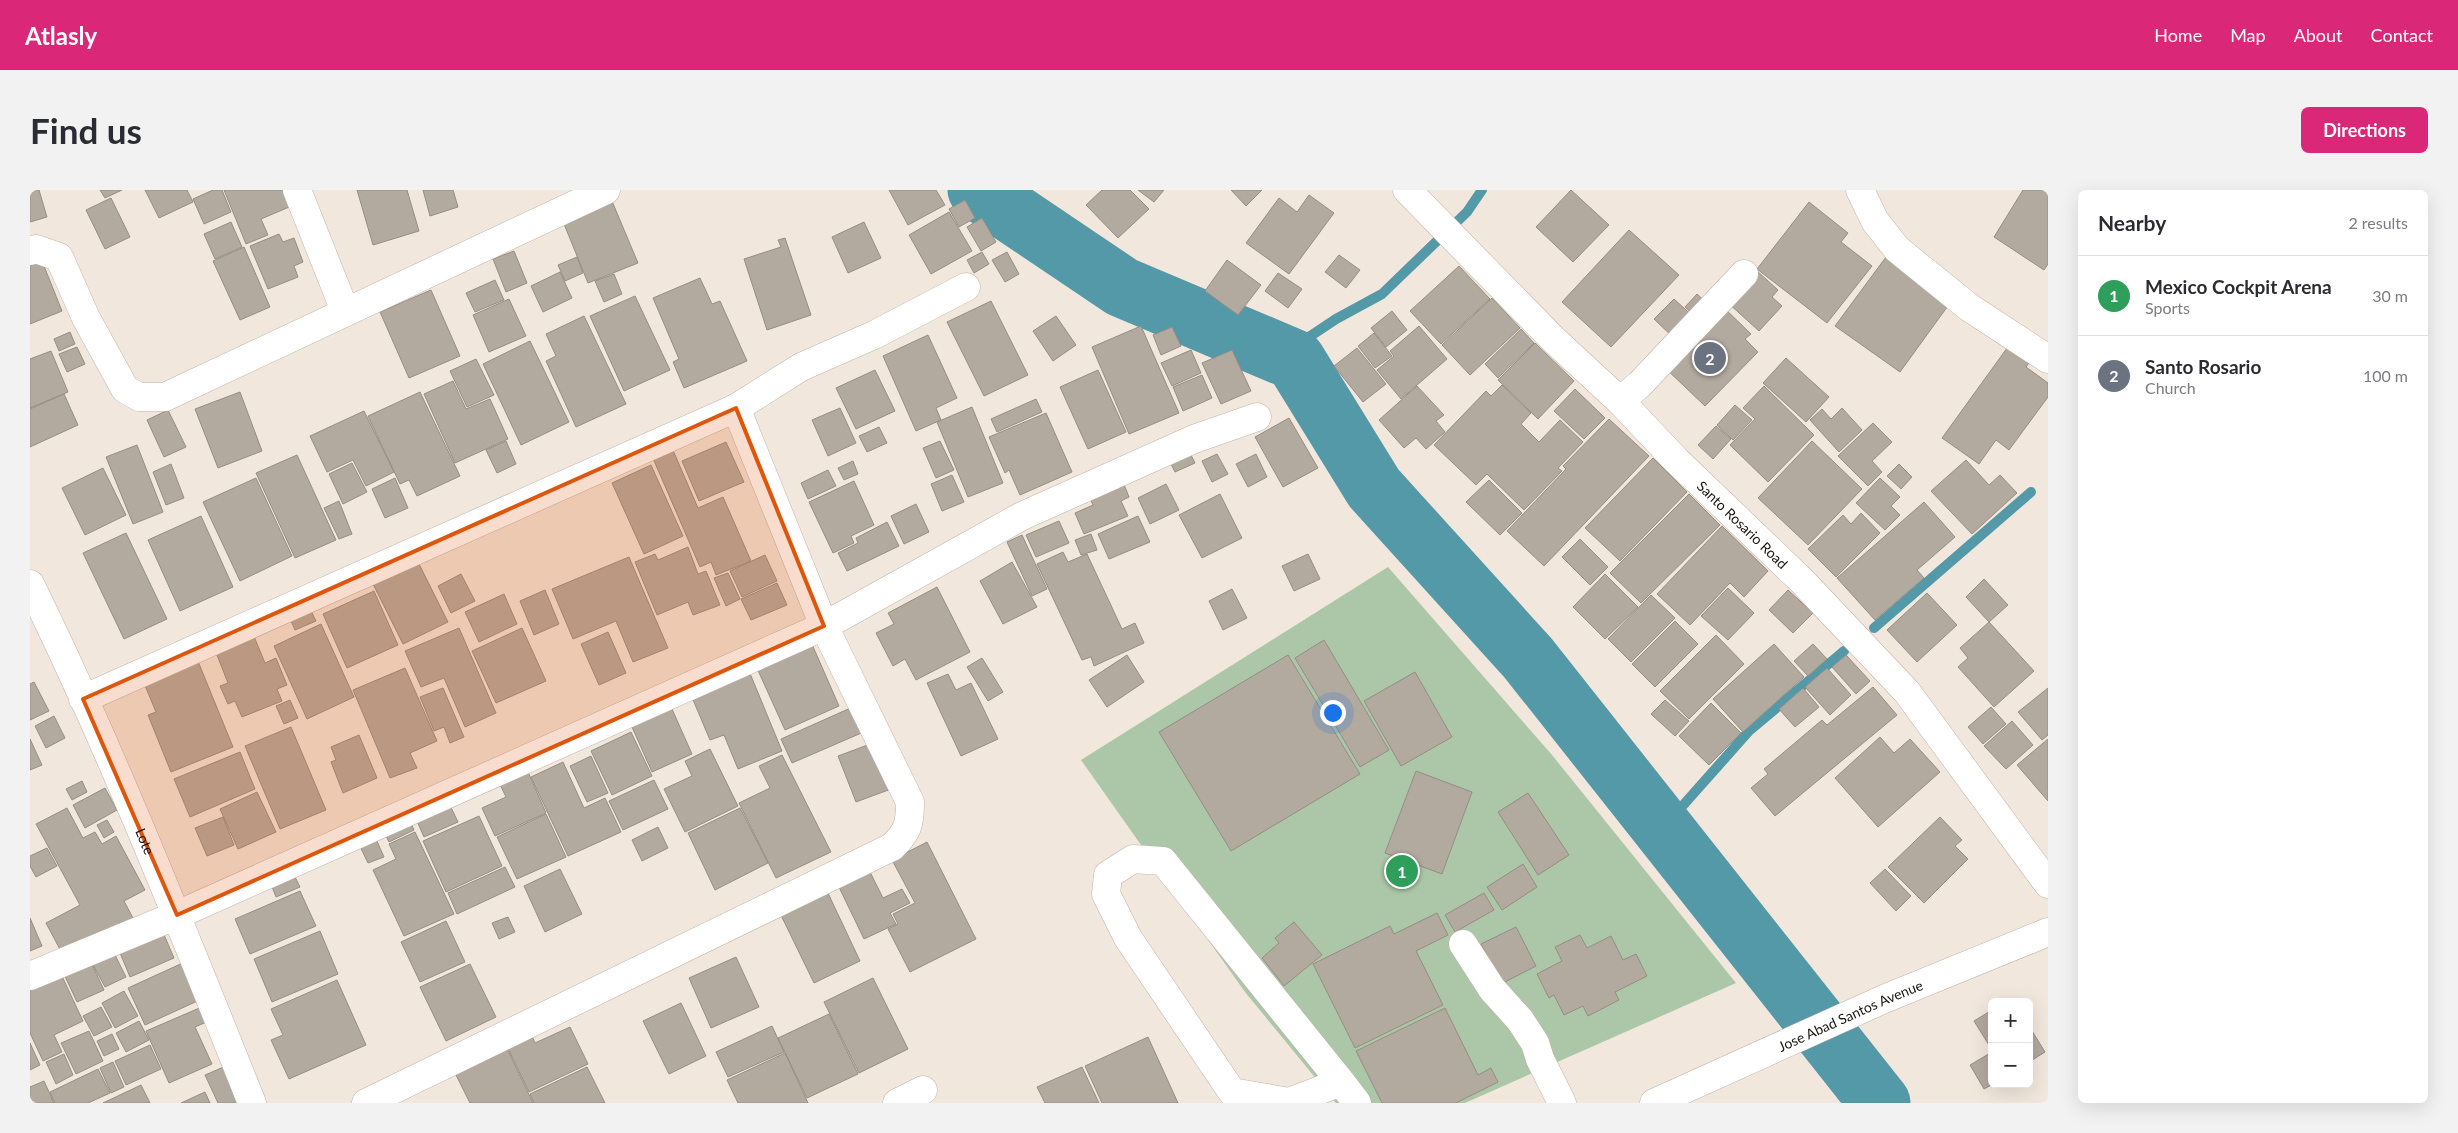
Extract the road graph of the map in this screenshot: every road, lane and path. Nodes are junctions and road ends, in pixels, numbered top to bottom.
1 (297, 190) edge
2 (606, 190) edge
3 (1860, 190) edge
4 (1410, 192) edge
5 (30, 251) edge
6 (1744, 274) dead end
7 (966, 287) dead end
8 (345, 311) junction
9 (2048, 358) edge
10 (1620, 402) junction
11 (736, 408) junction
12 (1257, 417) dead end
13 (30, 584) edge
14 (824, 626) junction
15 (84, 699) junction
16 (2048, 884) edge
17 (177, 915) junction
18 (2048, 932) edge
19 (1464, 944) dead end
20 (30, 976) edge
21 (923, 1090) dead end
22 (1349, 1093) edge
23 (252, 1103) edge
24 (366, 1103) edge
25 (897, 1103) edge
26 (1562, 1103) edge
27 (1654, 1103) edge

1 - 8 main road
2 - 8 main road
3 - 9 main road
4 - 10 main road, Santo Rosario Road
5 - 8 main road
6 - 10 main road
7 - 11 main road
10 - 16 main road, Santo Rosario Road
11 - 14 main road
11 - 15 main road
12 - 14 main road
13 - 15 main road, Lote
14 - 17 main road
14 - 24 main road
15 - 17 main road, Lote
17 - 20 main road
17 - 23 main road, Lote
18 - 27 main road, Jose Abad Santos Avenue
19 - 26 main road
21 - 25 main road
22 - 22 main road

